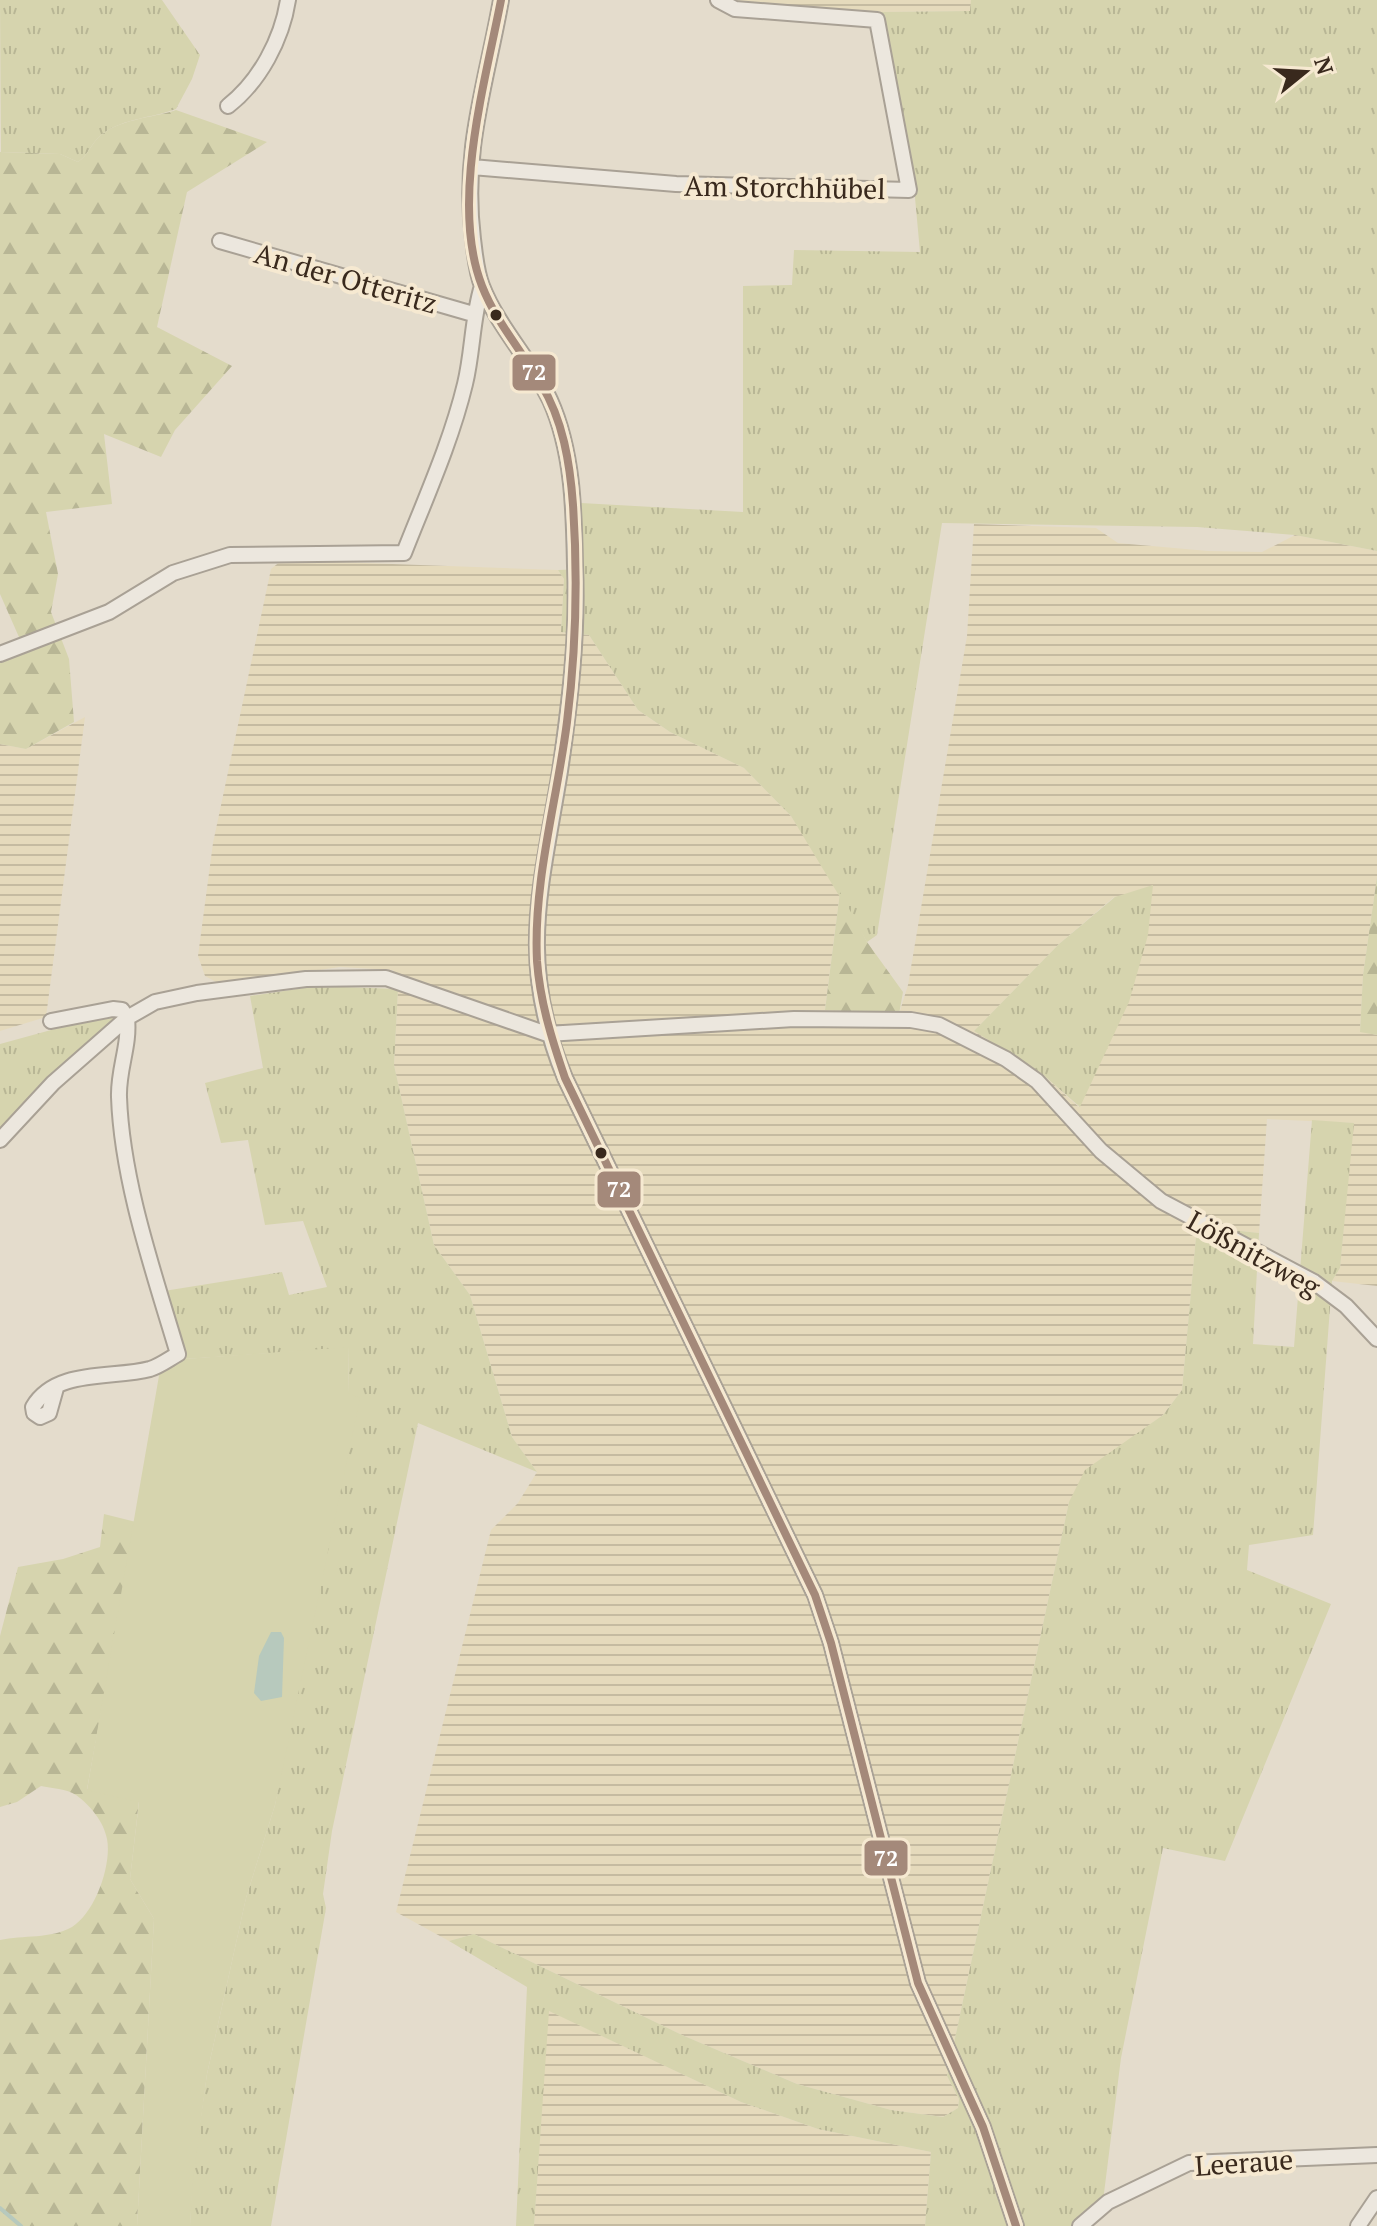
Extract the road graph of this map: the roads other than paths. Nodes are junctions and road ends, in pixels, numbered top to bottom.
1 (288, 0) edge
2 (501, 0) edge
3 (718, 0) edge
4 (228, 106) dead end
5 (472, 167) junction
6 (220, 241) dead end
7 (482, 286) junction
8 (473, 314) junction
9 (0, 654) edge
10 (127, 1018) junction
11 (51, 1021) dead end
12 (547, 1034) junction
13 (0, 1140) edge
14 (1377, 1339) edge
15 (56, 1388) dead end
16 (1377, 2155) edge
17 (1377, 2198) edge
18 (1016, 2226) edge
19 (1080, 2226) edge
20 (1358, 2226) edge

1 - 4 street
2 - 5 street
3 - 5 street, Am Storchhübel
5 - 7 street
6 - 8 street, An der Otteritz
7 - 8 street
7 - 12 street
8 - 9 street
10 - 11 street
10 - 12 street, Lößnitzweg
10 - 13 street, Lößnitzweg
10 - 15 street
12 - 14 street, Lößnitzweg
12 - 18 street
16 - 19 street, Leeraue
17 - 20 street

